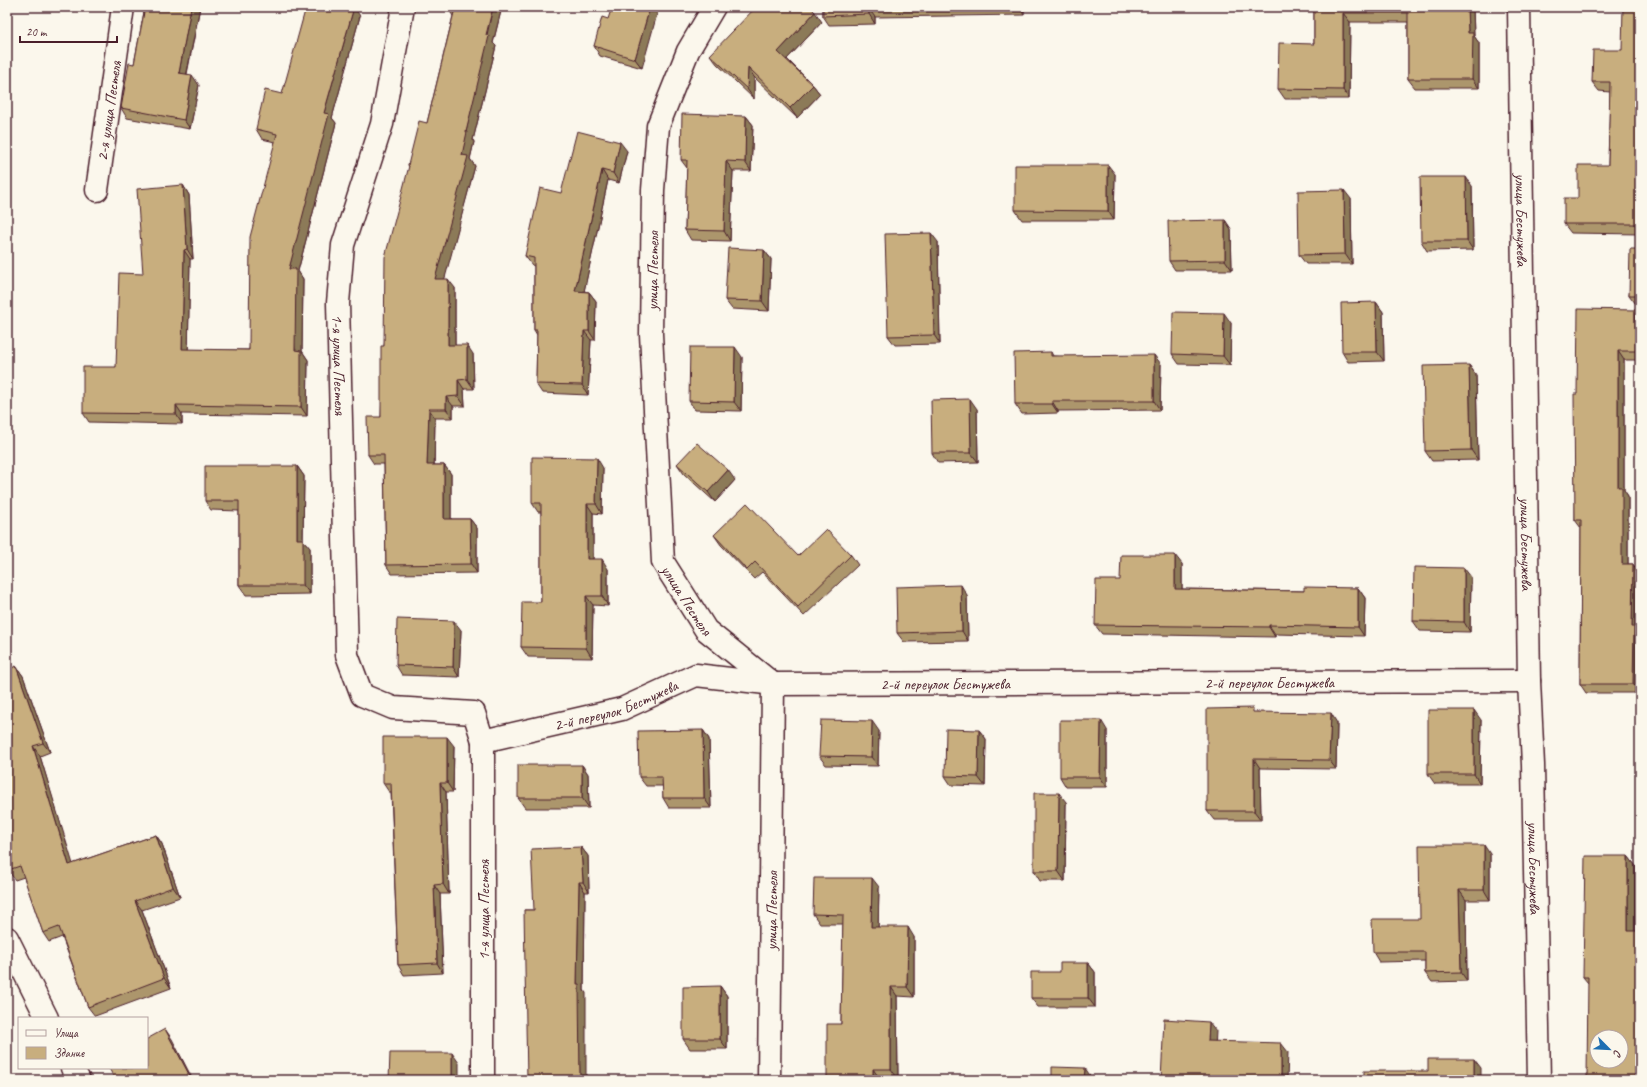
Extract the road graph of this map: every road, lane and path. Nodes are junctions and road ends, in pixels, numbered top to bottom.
1 (123, 7) edge
2 (403, 7) edge
3 (714, 7) edge
4 (1519, 7) edge
5 (97, 190) dead end
6 (1529, 681) junction
7 (773, 684) junction
8 (483, 741) junction
9 (7, 938) edge
10 (46, 1017) edge
11 (72, 1069) edge
12 (78, 1080) edge
13 (483, 1080) edge
14 (769, 1080) edge
15 (1539, 1080) edge

1 - 5 street, 2-я улица Пестеля
2 - 8 street, 1-я улица Пестеля
3 - 7 street, улица Пестеля
4 - 6 street, улица Бестужева
6 - 7 street, 2-й переулок Бестужева
6 - 15 street, улица Бестужева
7 - 8 street, 2-й переулок Бестужева
7 - 14 street, улица Пестеля
8 - 13 street, 1-я улица Пестеля
9 - 10 street
11 - 12 street

